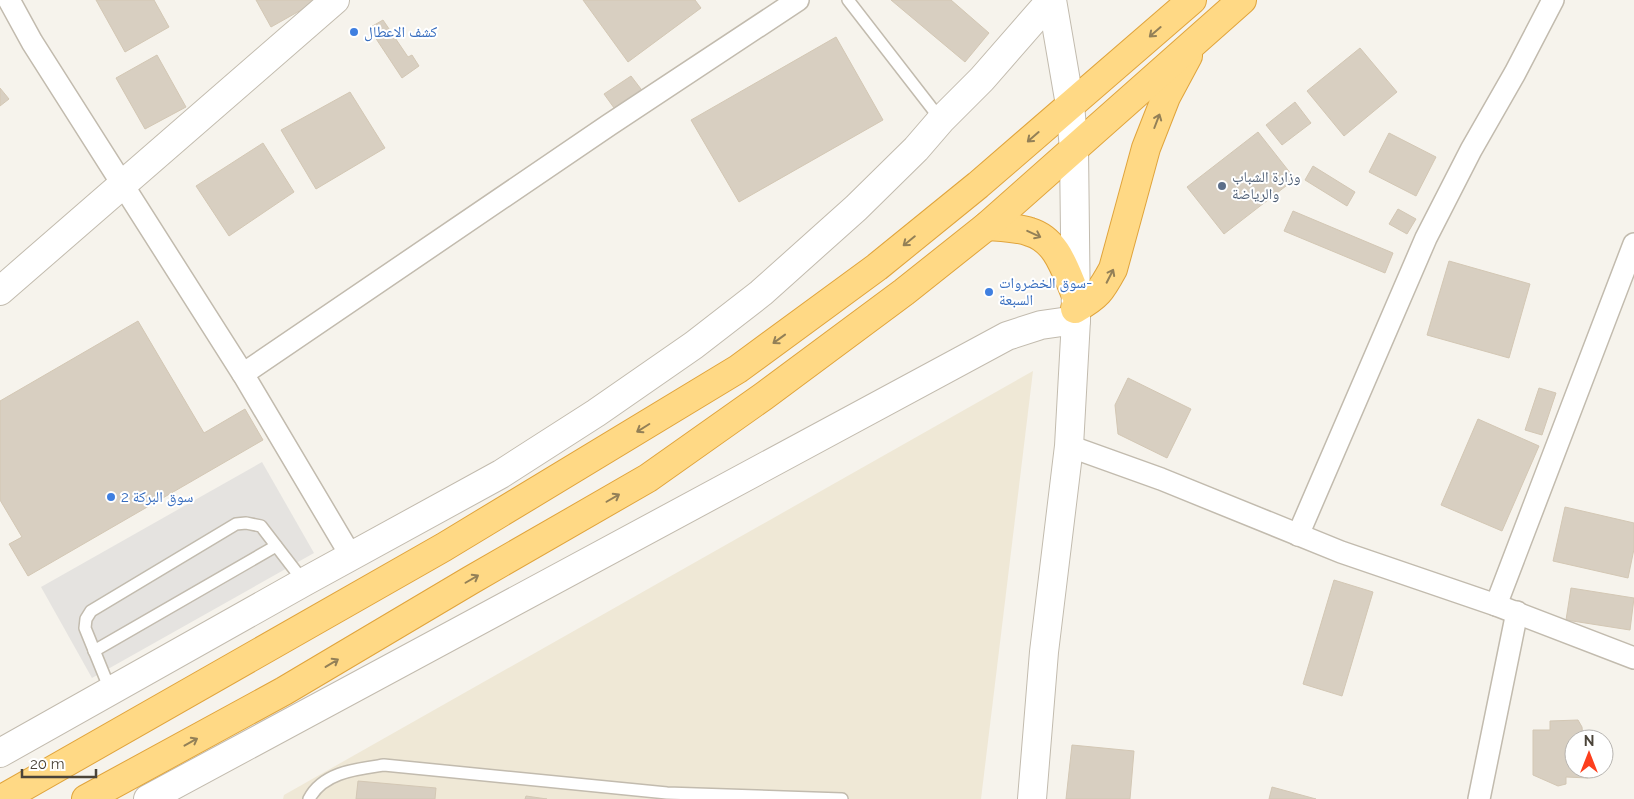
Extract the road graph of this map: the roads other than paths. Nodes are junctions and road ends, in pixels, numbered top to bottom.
1 (9, 0) edge
2 (335, 0) edge
3 (798, 0) edge
4 (848, 0) edge
5 (1052, 0) edge
6 (1192, 0) edge
7 (1242, 0) edge
8 (1553, 0) edge
9 (1197, 39) junction
10 (1070, 105) junction
11 (941, 120) junction
12 (1074, 149) junction
13 (123, 185) junction
14 (987, 226) junction
15 (1634, 244) edge
16 (0, 291) edge
17 (1076, 307) junction
18 (243, 374) junction
19 (1069, 446) junction
20 (1298, 535) junction
21 (276, 546) junction
22 (351, 556) junction
23 (304, 582) junction
24 (1496, 604) junction
25 (1517, 612) junction
26 (94, 651) junction
27 (1634, 658) edge
28 (110, 692) junction
29 (0, 753) edge
30 (2, 799) edge
31 (86, 799) edge
32 (148, 799) edge
33 (310, 799) edge
34 (842, 799) edge
35 (1032, 799) edge
36 (1479, 799) edge

1 - 13 street
2 - 13 street
3 - 18 street
4 - 11 lane
5 - 10 street
5 - 11 street
6 -> 10 highway
7 - 9 highway
8 - 20 street
9 - 12 highway
17 -> 9 highway
10 - 12 street
10 -> 30 highway
11 - 22 street
12 - 14 highway
12 - 17 street
13 - 16 street
13 - 18 street
14 -> 17 highway
31 -> 14 highway
15 - 24 street
17 - 19 street
17 - 32 street
18 - 22 street
19 - 20 street
19 - 35 street
20 - 24 street
21 - 23 lane
21 - 26 lane
21 - 26 lane
22 - 23 street
23 - 28 street
24 - 25 street
25 - 27 street
25 - 36 street
26 - 28 lane
28 - 29 street
33 - 34 lane

